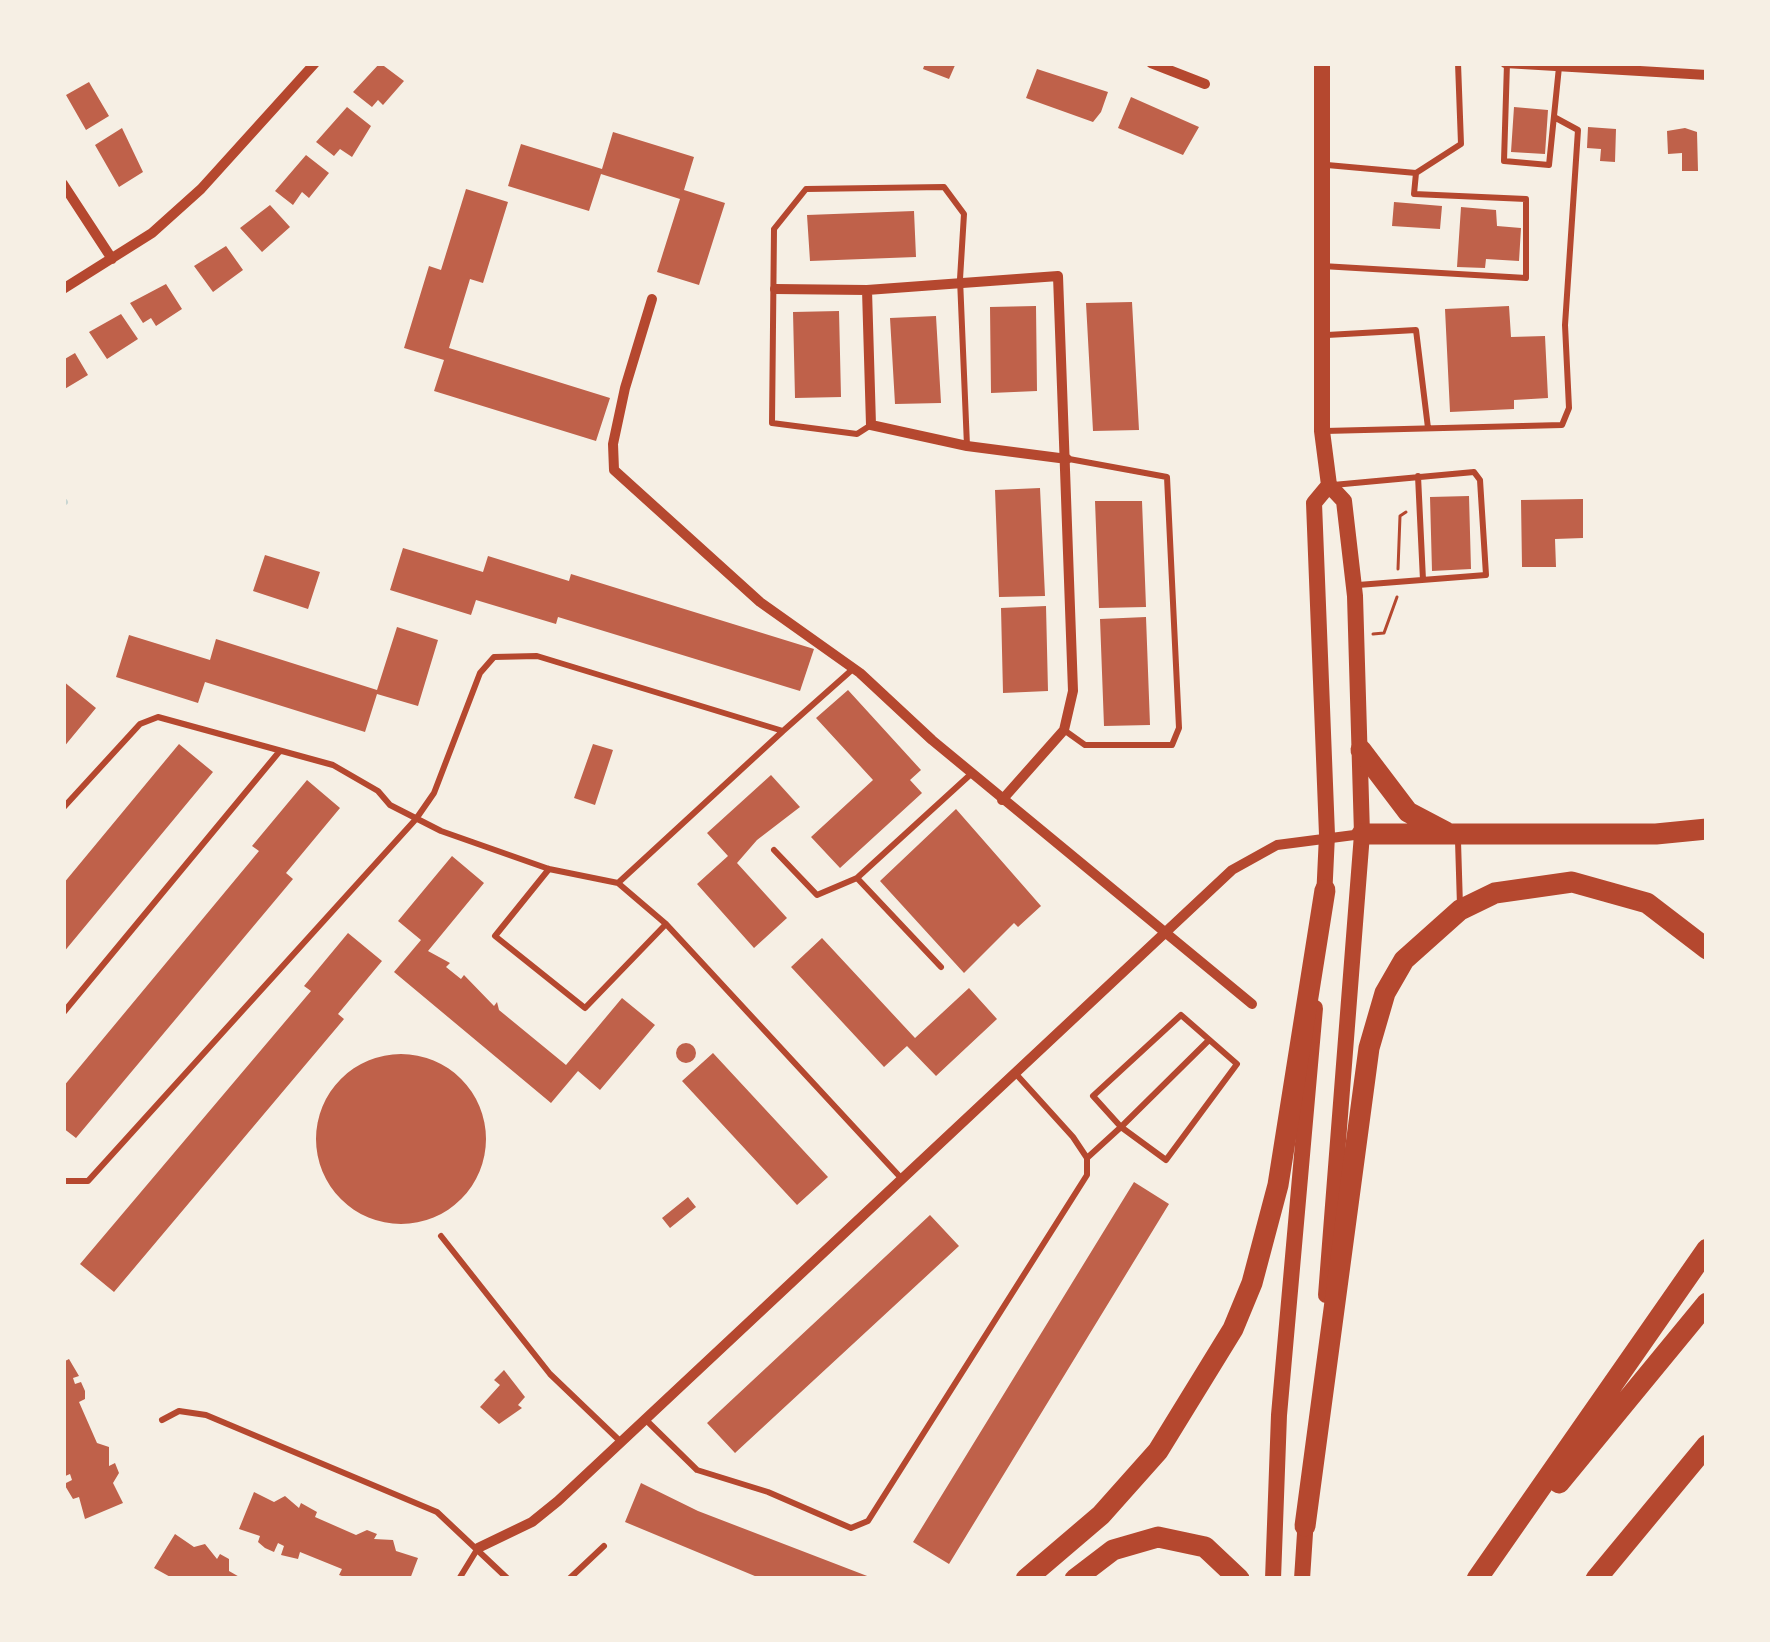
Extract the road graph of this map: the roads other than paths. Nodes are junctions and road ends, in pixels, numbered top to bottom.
1 (315, 63) edge
2 (1151, 63) edge
3 (1322, 63) edge
4 (1458, 63) edge
5 (1506, 63) edge
6 (1559, 67) junction
7 (1707, 75) edge
8 (1205, 84) dead end
9 (1554, 117) junction
10 (1320, 164) junction
11 (1415, 173) junction
12 (63, 184) edge
13 (112, 259) junction
14 (1319, 266) junction
15 (961, 279) junction
16 (63, 289) edge
17 (775, 289) junction
18 (867, 290) junction
19 (652, 299) dead end
20 (1321, 335) junction
21 (871, 425) junction
22 (1428, 428) junction
23 (1322, 431) junction
24 (968, 446) junction
25 (1067, 459) junction
26 (1418, 476) junction
27 (1329, 485) junction
28 (1423, 580) junction
29 (1354, 585) junction
30 (854, 668) junction
31 (1064, 730) junction
32 (783, 731) junction
33 (1361, 750) junction
34 (280, 752) junction
35 (971, 774) junction
36 (1002, 800) junction
37 (63, 808) edge
38 (416, 819) junction
39 (1707, 829) edge
40 (1362, 834) junction
41 (1455, 835) junction
42 (1328, 836) junction
43 (774, 850) dead end
44 (549, 869) junction
45 (856, 878) junction
46 (619, 883) junction
47 (1324, 890) junction
48 (1460, 910) junction
49 (666, 924) junction
50 (1162, 934) junction
51 (1707, 949) edge
52 (941, 967) dead end
53 (1252, 1004) dead end
54 (63, 1012) edge
55 (1209, 1040) junction
56 (1016, 1074) junction
57 (1121, 1126) junction
58 (1087, 1159) junction
59 (902, 1179) junction
60 (63, 1181) edge
61 (440, 1236) dead end
62 (1707, 1249) edge
63 (1707, 1303) edge
64 (162, 1420) dead end
65 (646, 1420) junction
66 (621, 1442) junction
67 (1707, 1445) edge
68 (1305, 1526) junction
69 (604, 1546) dead end
70 (478, 1548) junction
71 (459, 1579) edge
72 (508, 1579) edge
73 (569, 1579) edge
74 (1026, 1579) edge
75 (1076, 1579) edge
76 (1239, 1579) edge
77 (1273, 1579) edge
78 (1302, 1579) edge
79 (1477, 1579) edge
80 (1596, 1579) edge

1 - 13 street
2 - 8 street
3 - 10 main road
4 - 11 lane
5 - 6 street
5 - 9 lane
6 - 7 street
6 - 9 lane
9 - 22 lane
10 - 11 lane
10 - 14 main road
11 - 14 lane
12 - 13 street
13 - 16 street
14 - 20 main road
15 - 17 lane
15 - 18 street
15 - 24 lane
15 - 25 street
17 - 18 street
17 - 21 lane
18 - 21 street
19 - 30 street
20 - 22 lane
20 - 23 main road
21 - 24 street
22 - 23 lane
23 - 27 main road
24 - 25 street
25 - 31 street
25 - 31 lane
26 - 27 lane
26 - 28 lane
26 - 28 lane
27 - 29 main road
27 - 42 main road
28 - 29 lane
29 - 33 main road
30 - 32 lane
30 - 35 street
31 - 36 street
32 - 38 lane
32 - 46 lane
33 - 40 main road
33 - 41 highway
34 - 37 lane
34 - 38 lane
34 - 54 lane
35 - 36 street
35 - 45 lane
36 - 50 street
38 - 44 lane
38 - 60 lane
39 - 41 highway
40 - 41 highway
40 - 42 street
40 - 68 main road
41 - 48 lane
42 - 47 main road
42 - 50 street
43 - 45 lane
44 - 46 lane
44 - 49 lane
45 - 52 lane
46 - 49 lane
47 - 74 highway
47 - 77 main road
48 - 51 highway
48 - 68 highway
49 - 59 lane
50 - 53 street
50 - 56 street
55 - 57 lane
55 - 57 lane
55 - 57 lane
56 - 58 lane
56 - 59 street
57 - 58 lane
58 - 65 lane
59 - 65 street
61 - 66 lane
62 - 79 highway
63 - 79 highway
64 - 70 lane
65 - 66 street
66 - 70 street
67 - 80 highway
68 - 78 main road
69 - 73 lane
70 - 71 lane
70 - 72 lane
75 - 76 highway

